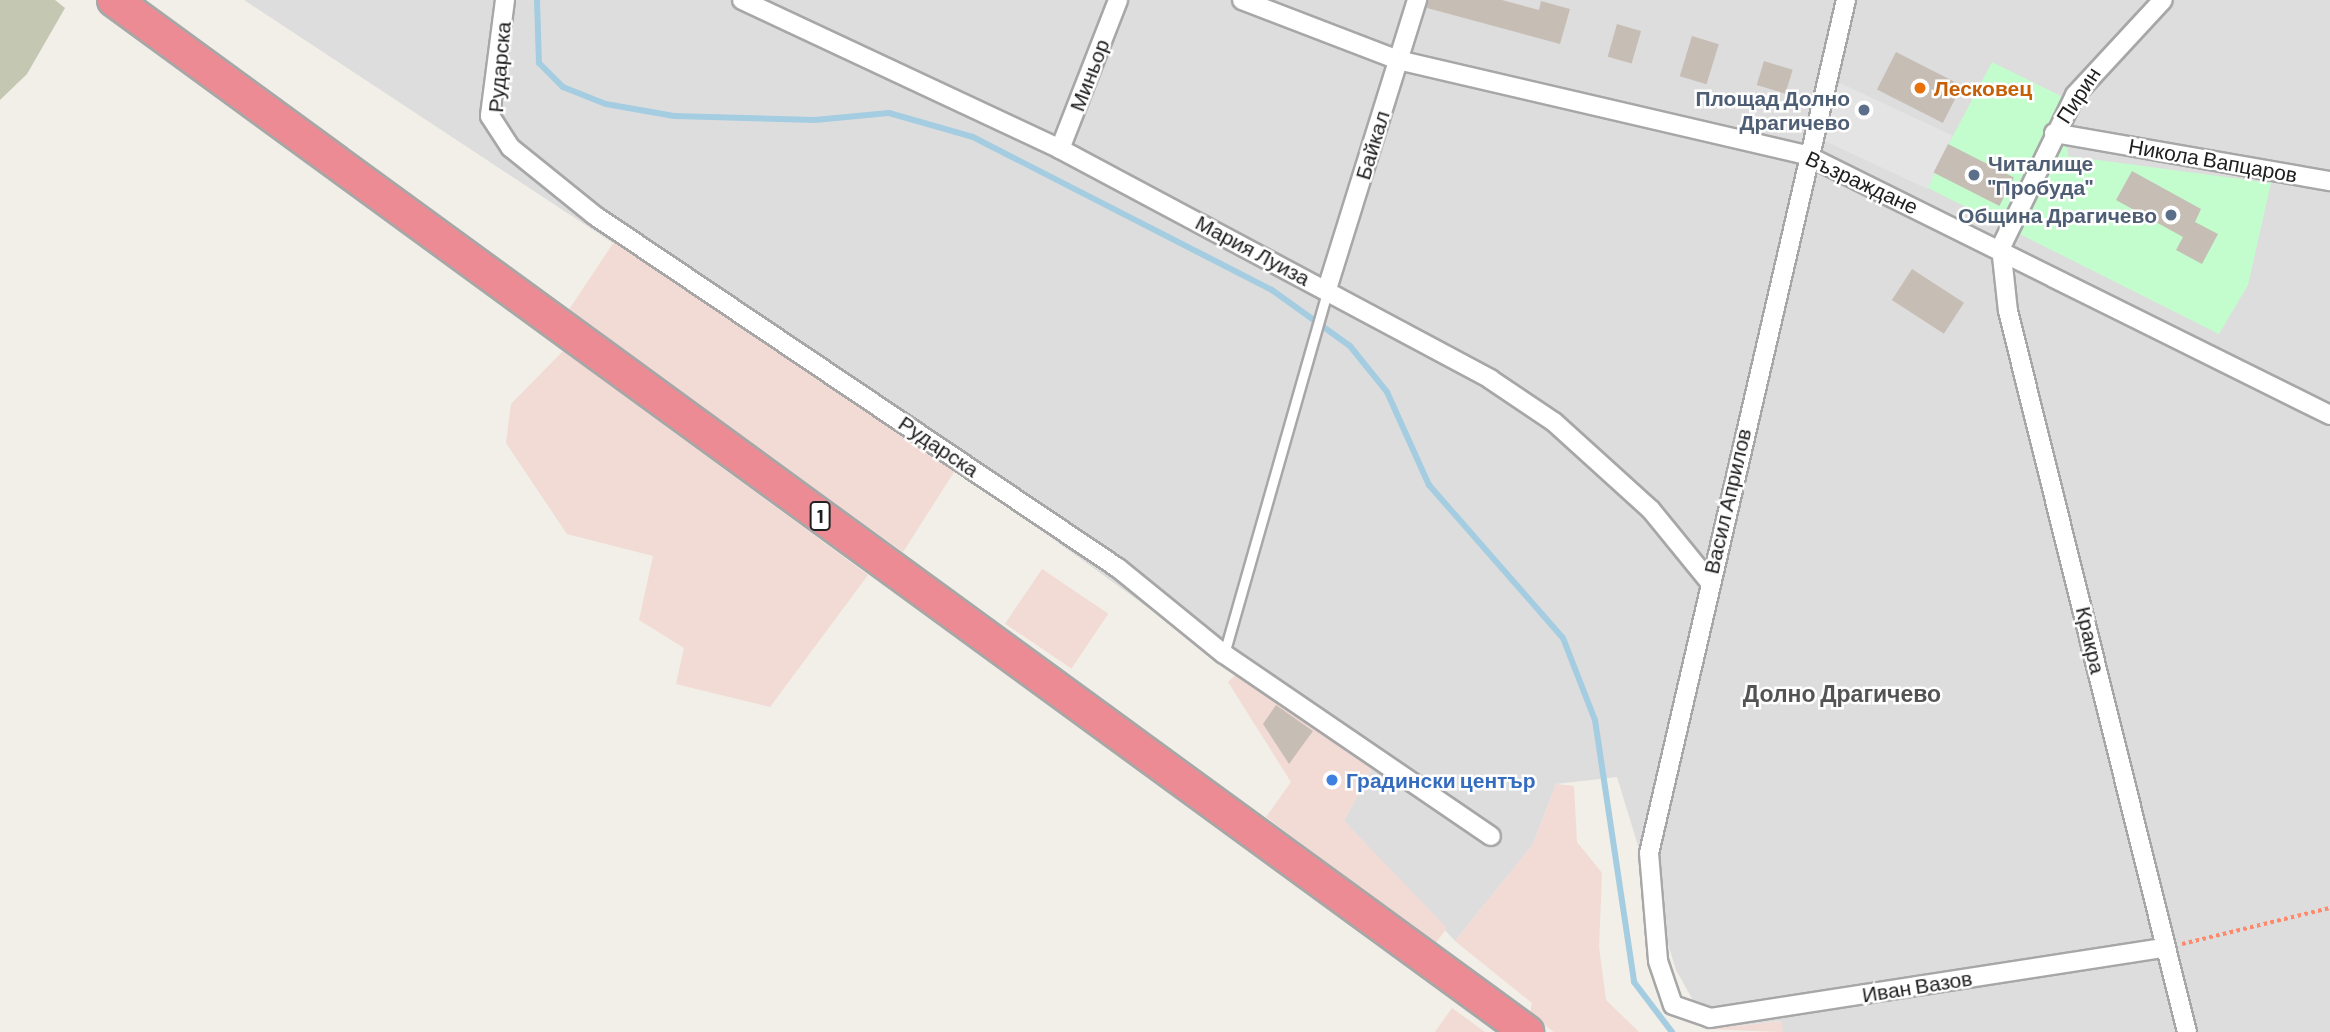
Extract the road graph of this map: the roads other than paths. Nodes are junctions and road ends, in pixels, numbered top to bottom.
1 (114, 0) edge
2 (505, 0) edge
3 (742, 0) edge
4 (1118, 0) edge
5 (1242, 0) edge
6 (1417, 0) edge
7 (1846, 0) edge
8 (2163, 0) edge
9 (1398, 60) junction
10 (2054, 133) junction
11 (1060, 149) junction
12 (1806, 155) junction
13 (2330, 181) edge
14 (2001, 247) junction
15 (1327, 289) junction
16 (2330, 415) edge
17 (1709, 580) junction
18 (1224, 654) junction
19 (1491, 836) dead end
20 (2163, 948) junction
21 (1674, 1005) joint
22 (1527, 1032) edge
23 (2187, 1032) edge

1 - 22 highway, 1
2 - 18 street, Рударска
3 - 11 street, Мария Луиза
4 - 11 street, Миньор
5 - 9 street, Възраждане
6 - 9 street, Байкал
7 - 12 street, Васил Априлов
8 - 10 street, Пирин
9 - 12 street, Възраждане
9 - 15 street, Байкал
10 - 13 street, Никола Вапцаров
10 - 14 street, Пирин
11 - 15 street, Мария Луиза
12 - 14 street, Възраждане
12 - 17 street, Васил Априлов
14 - 16 street, Възраждане
14 - 20 street, Кракра
15 - 17 street, Мария Луиза
15 - 18 lane
17 - 21 street, Васил Априлов
18 - 19 street, Рударска
20 - 21 street, Иван Вазов
20 - 23 street, Кракра

